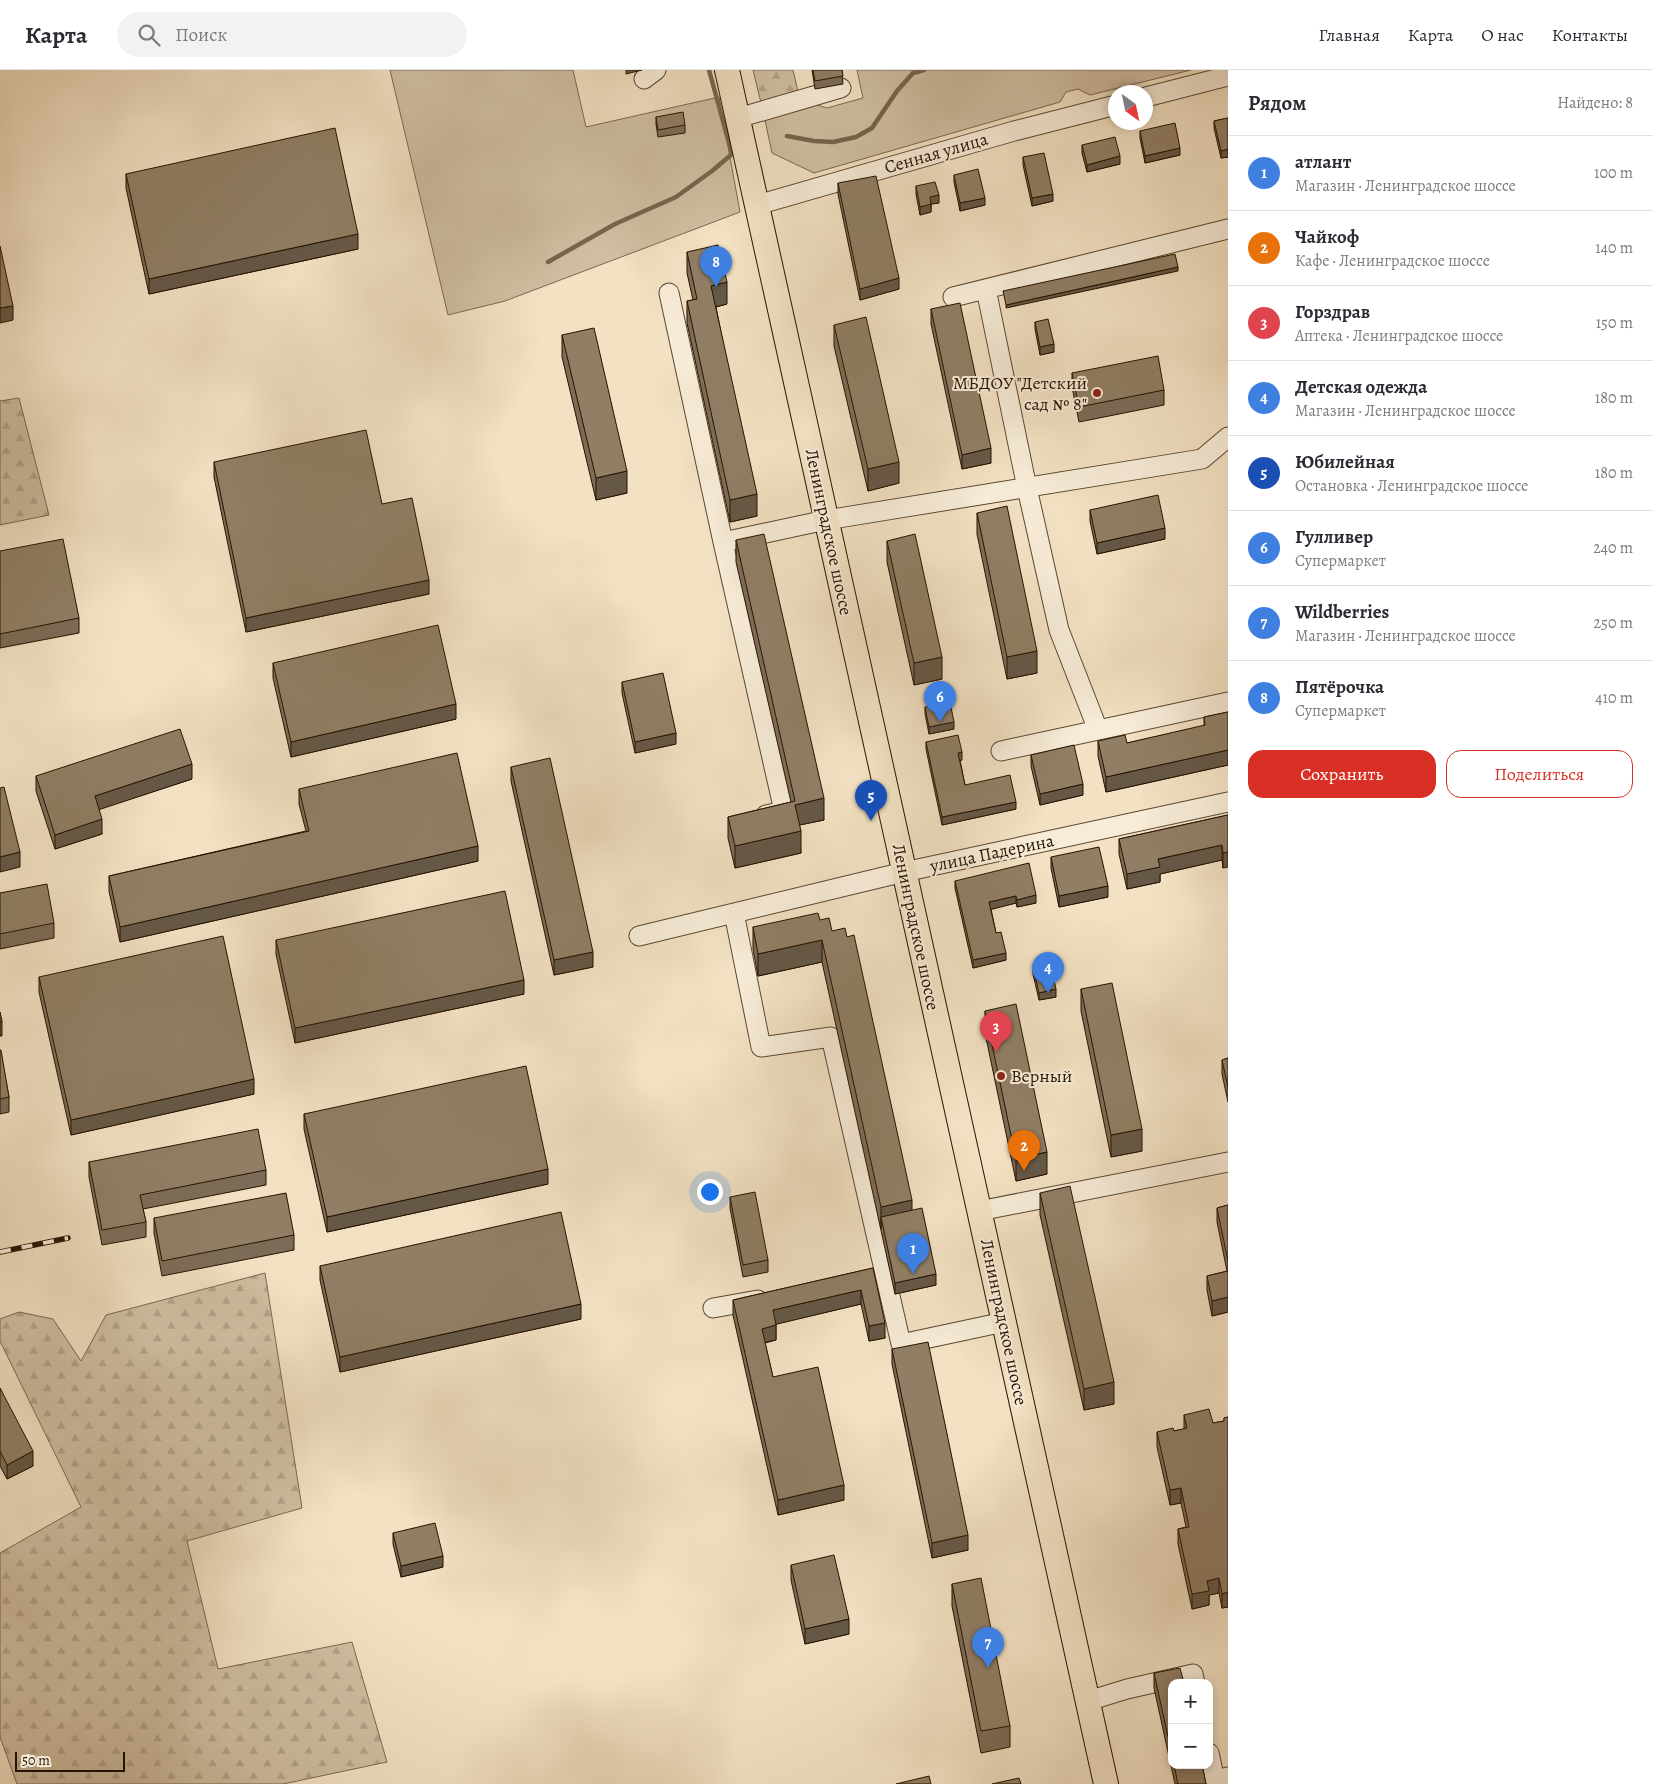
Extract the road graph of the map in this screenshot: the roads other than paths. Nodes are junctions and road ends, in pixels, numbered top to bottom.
1 (727, 70) edge
2 (1228, 76) edge
3 (842, 88) dead end
4 (1153, 95) edge
5 (1108, 107) edge
6 (738, 118) junction
7 (757, 205) junction
8 (1228, 229) edge
9 (986, 289) junction
10 (669, 294) dead end
11 (953, 298) dead end
12 (1228, 437) edge
13 (1027, 488) junction
14 (826, 520) junction
15 (723, 542) junction
16 (1228, 702) edge
17 (1098, 730) junction
18 (1001, 751) dead end
19 (1228, 802) edge
20 (752, 819) edge
21 (904, 872) junction
22 (734, 913) junction
23 (639, 936) dead end
24 (1228, 1162) edge
25 (979, 1211) junction
26 (886, 1278) junction
27 (867, 1281) edge
28 (770, 1298) edge
29 (713, 1308) dead end
30 (1004, 1322) junction
31 (1171, 1679) edge
32 (1194, 1679) edge
33 (1168, 1680) edge
34 (1088, 1701) junction
35 (1212, 1769) edge
36 (1228, 1777) edge
37 (1106, 1784) edge

1 - 6 main road, Ленинградское шоссе
2 - 4 street
3 - 6 street
5 - 7 street, Сенная улица
6 - 7 main road, Ленинградское шоссе
7 - 14 main road, Ленинградское шоссе
8 - 9 street
9 - 11 street
9 - 13 street
10 - 15 street
12 - 13 street
13 - 14 street
13 - 17 street
14 - 15 street
14 - 21 main road, Ленинградское шоссе
15 - 20 street
16 - 17 street
17 - 18 street
19 - 21 street, улица Падерина
21 - 22 street, улица Падерина
21 - 25 main road, Ленинградское шоссе
22 - 23 street, улица Падерина
22 - 26 street
24 - 25 street
25 - 30 main road, Ленинградское шоссе
26 - 27 street
26 - 30 street
28 - 29 street
30 - 34 main road, Ленинградское шоссе
31 - 32 street
33 - 34 street
34 - 37 main road, Ленинградское шоссе
35 - 36 street

